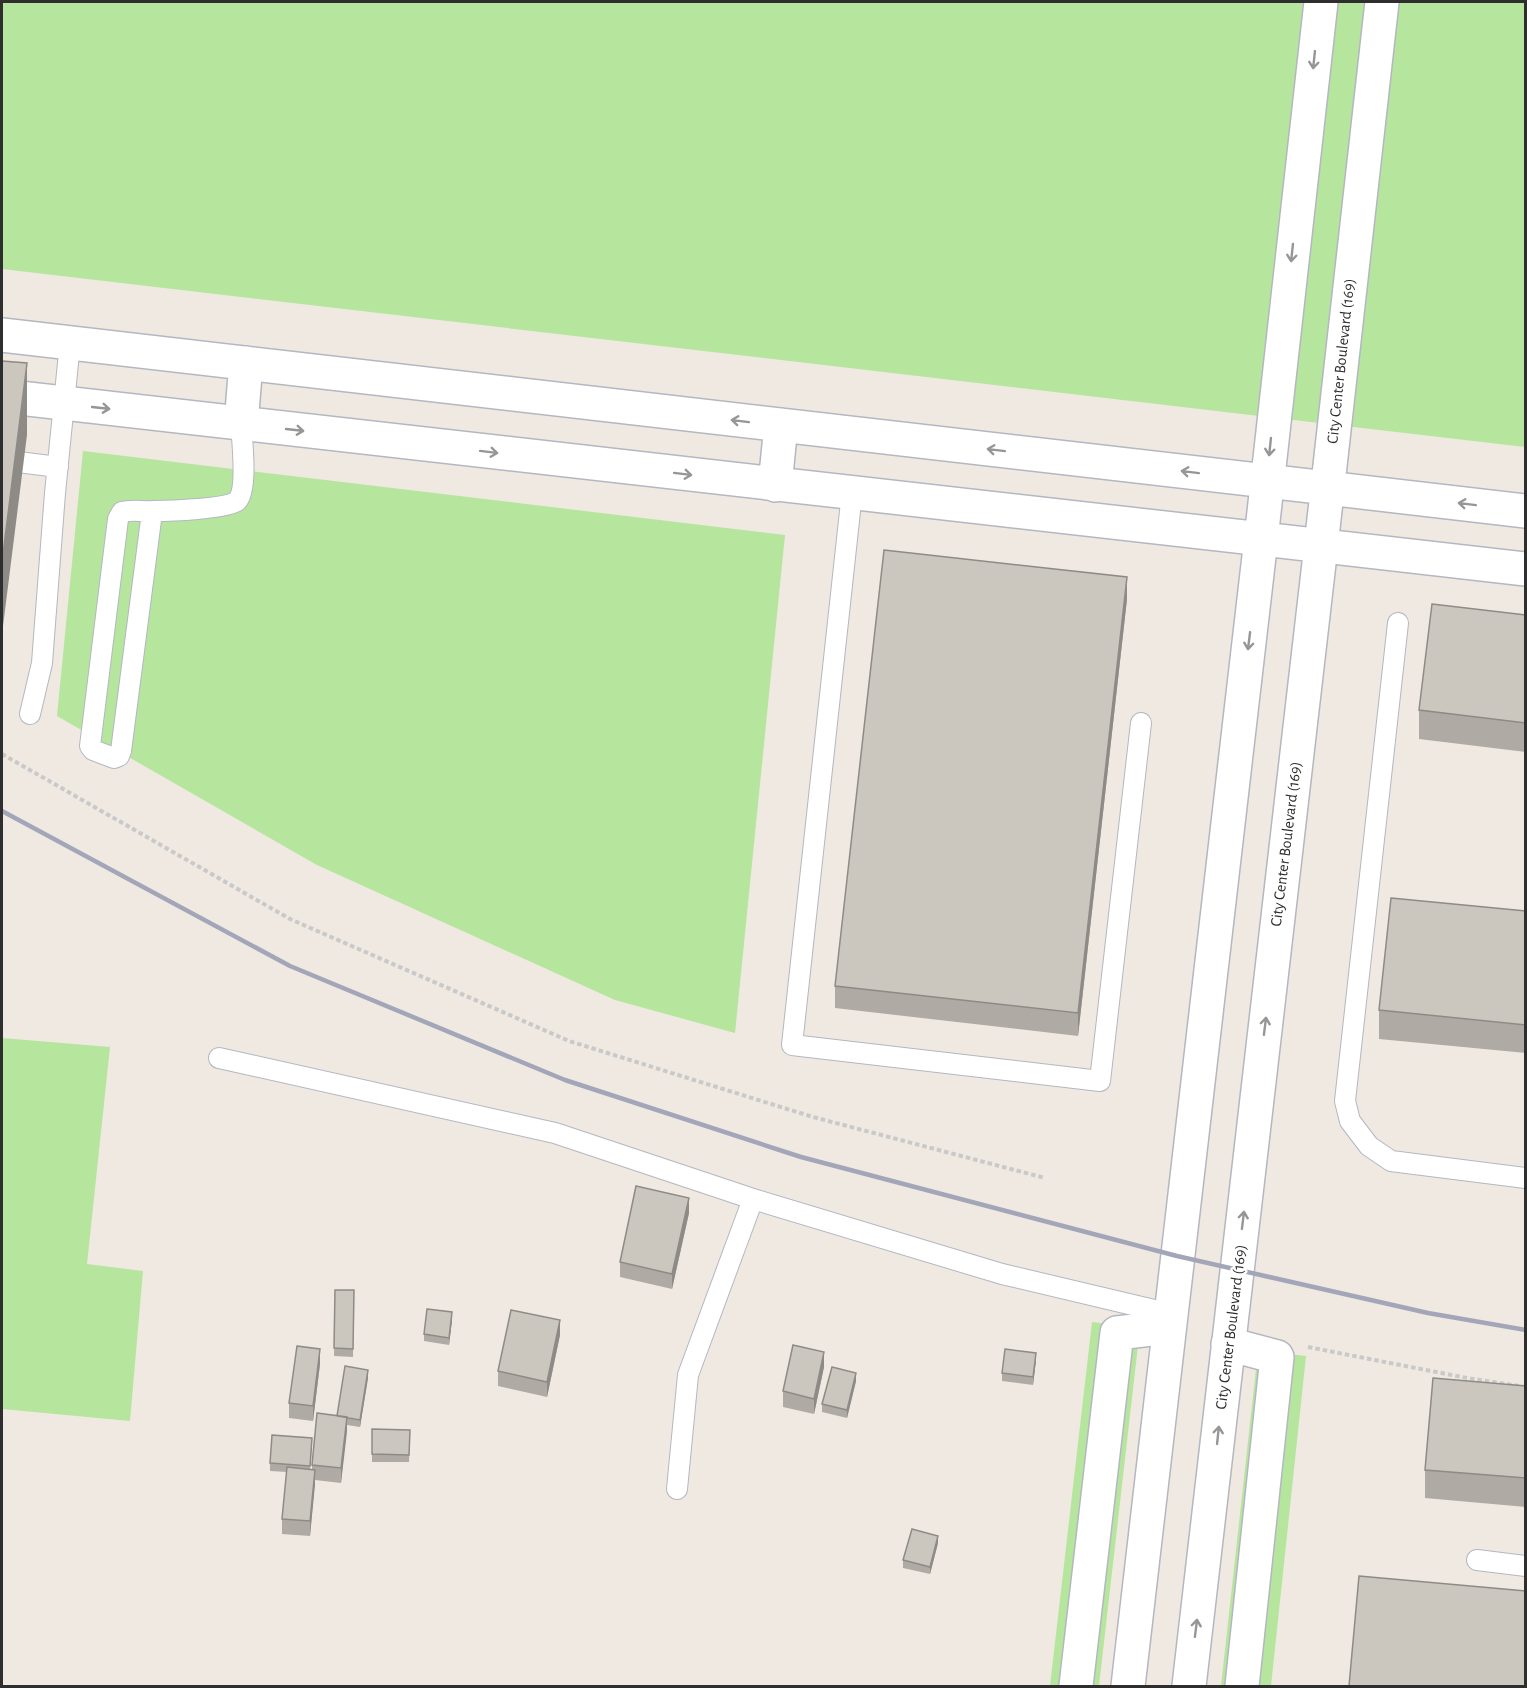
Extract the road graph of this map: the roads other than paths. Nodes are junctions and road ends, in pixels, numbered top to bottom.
1 (1321, 2) edge
2 (1382, 2) edge
3 (2, 335) edge
4 (70, 343) junction
5 (246, 363) junction
6 (2, 396) edge
7 (65, 404) junction
8 (241, 423) junction
9 (781, 425) junction
10 (2, 460) edge
11 (58, 467) junction
12 (1267, 481) junction
13 (775, 485) junction
14 (1327, 488) junction
15 (852, 493) junction
16 (1526, 511) edge
17 (152, 512) junction
18 (1261, 539) junction
19 (1321, 546) junction
20 (1526, 569) edge
21 (1398, 623) dead end
22 (30, 714) dead end
23 (1141, 723) dead end
24 (219, 1058) dead end
25 (1526, 1178) edge
26 (753, 1199) junction
27 (1170, 1320) junction
28 (1228, 1344) junction
29 (677, 1489) dead end
30 (1477, 1560) dead end
31 (1526, 1566) edge
32 (1076, 1686) edge
33 (1128, 1686) edge
34 (1189, 1686) edge
35 (1242, 1686) edge

1 -> 12 street
2 - 14 street, City Center Boulevard (169)
3 - 4 street
4 - 5 street
4 - 7 lane
5 - 8 street
9 -> 5 street
6 - 7 street
7 -> 8 street
7 - 11 lane
8 -> 13 street
8 - 17 lane
12 -> 9 street
9 - 13 street
10 - 11 lane
11 - 22 lane
12 - 14 street
12 - 18 street
13 - 15 street
16 -> 14 street
14 - 19 street, City Center Boulevard (169)
15 - 18 street
15 - 23 lane
17 - 17 lane
18 - 19 street
18 -> 27 street
19 - 20 street
28 -> 19 street, City Center Boulevard (169)
21 - 25 lane
24 - 26 lane
26 - 27 lane
26 - 29 lane
27 - 32 street
27 - 33 street
34 -> 28 street, City Center Boulevard (169)
28 - 35 street
30 - 31 lane

